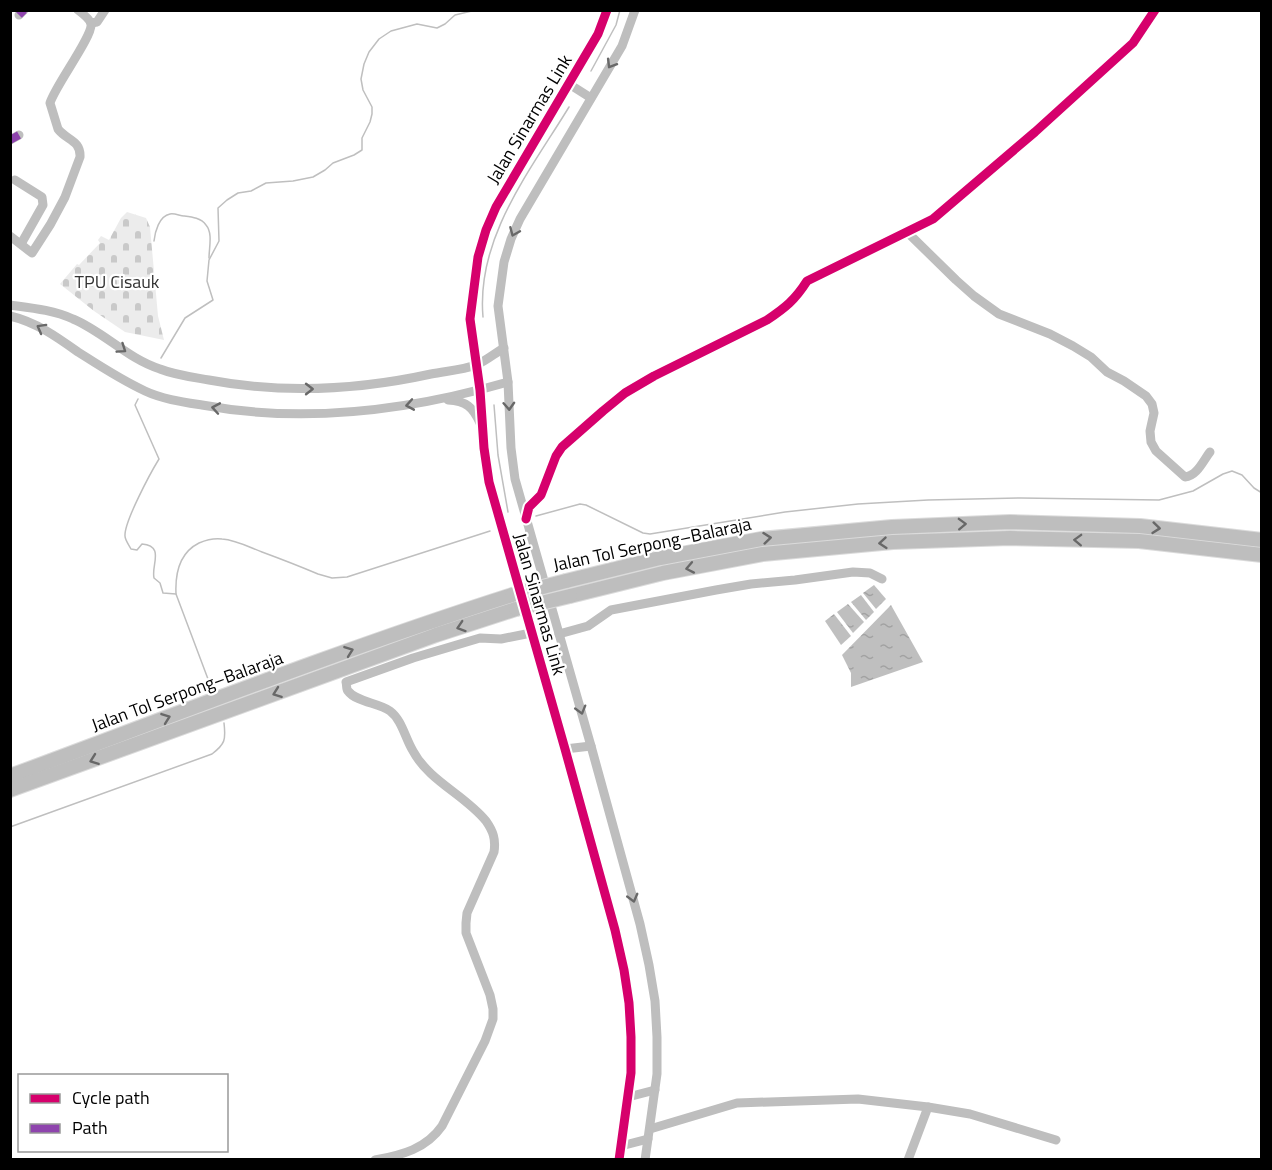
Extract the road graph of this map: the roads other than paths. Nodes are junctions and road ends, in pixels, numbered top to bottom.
1 (78, 10) edge
2 (105, 10) edge
3 (607, 10) edge
4 (635, 10) edge
5 (1155, 10) edge
6 (91, 23) junction
7 (569, 84) junction
8 (591, 98) junction
9 (15, 180) dead end
10 (908, 232) junction
11 (10, 236) edge
12 (21, 244) junction
13 (10, 305) edge
14 (10, 316) edge
15 (504, 348) junction
16 (477, 364) junction
17 (508, 382) junction
18 (480, 390) junction
19 (437, 399) junction
20 (483, 431) junction
21 (1210, 452) dead end
22 (526, 519) junction
23 (1262, 540) edge
24 (1262, 555) edge
25 (882, 579) dead end
26 (531, 633) junction
27 (559, 634) junction
28 (591, 746) junction
29 (565, 749) junction
30 (72, 753) junction
31 (10, 771) edge
32 (11, 786) edge
33 (655, 1090) junction
34 (628, 1097) junction
35 (928, 1107) junction
36 (649, 1134) junction
37 (1056, 1140) dead end
38 (621, 1146) junction
39 (375, 1160) edge
40 (619, 1160) edge
41 (645, 1160) edge
42 (908, 1160) edge

1 - 6 street
2 - 6 street
3 - 7 street, Jalan Sinarmas Link
4 -> 8 street
5 - 10 street
6 - 12 street
7 - 8 street, Jalan Sinarmas Link
7 - 16 street, Jalan Sinarmas Link
8 -> 15 street
9 - 12 street
10 - 21 street
10 - 22 street
11 - 12 street
13 -> 16 street
19 -> 14 street
15 - 16 street
15 - 17 street, Jalan Sinarmas Link
16 - 18 street, Jalan Sinarmas Link
17 - 18 street
17 -> 22 street, Jalan Sinarmas Link
18 - 19 street
18 - 20 street, Jalan Sinarmas Link
19 - 20 street
20 - 26 street, Jalan Sinarmas Link
22 - 27 street, Jalan Sinarmas Link
30 -> 23 highway, Jalan Tol Serpong–Balaraja, bridge
24 -> 32 highway, Jalan Tol Serpong–Balaraja, bridge
25 - 27 street
26 - 29 street, Jalan Sinarmas Link
26 - 39 street
27 -> 28 street, Jalan Sinarmas Link
28 - 29 street
28 -> 33 street, Jalan Sinarmas Link
29 - 34 street, Jalan Sinarmas Link
30 - 31 highway
30 - 32 highway, Jalan Tol Serpong–Balaraja
33 - 34 street
33 - 36 street, Jalan Sinarmas Link
34 - 38 street, Jalan Sinarmas Link
35 - 36 street
35 - 37 street
35 - 42 street
36 - 38 street
36 - 41 street, Jalan Sinarmas Link
38 - 40 street, Jalan Sinarmas Link

